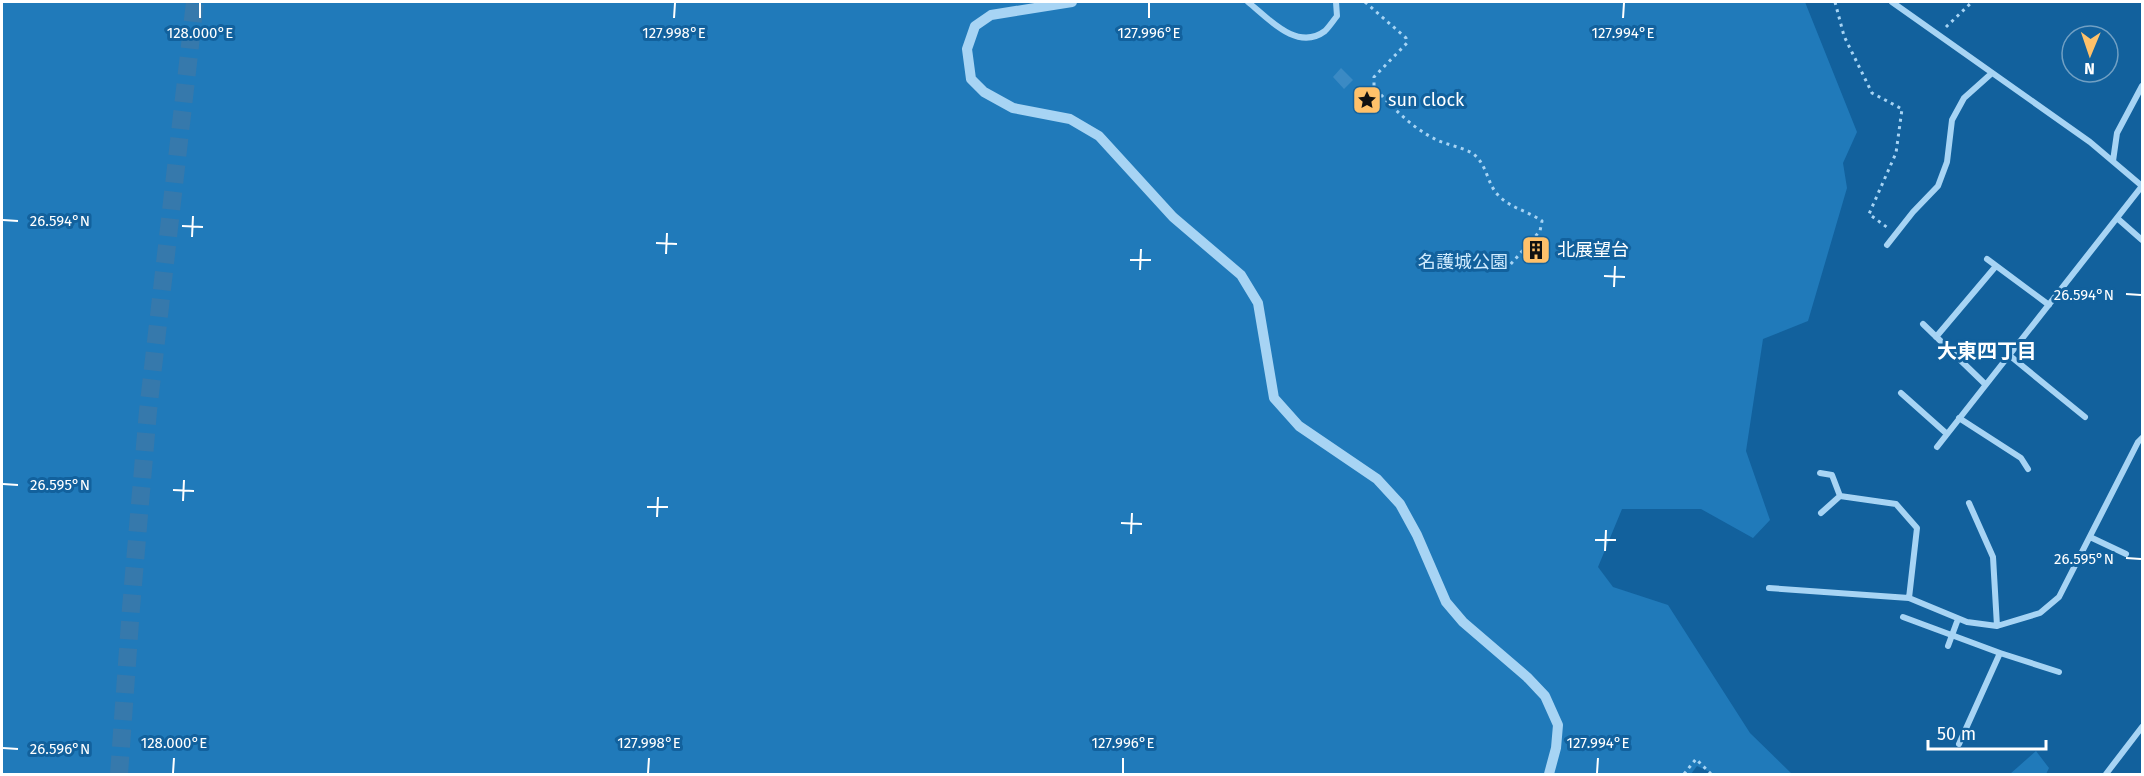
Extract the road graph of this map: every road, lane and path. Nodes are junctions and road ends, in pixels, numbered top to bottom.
1 (1072, 2) edge
2 (1248, 2) edge
3 (1336, 2) edge
4 (1365, 2) edge
5 (1835, 2) edge
6 (1892, 2) edge
7 (1972, 2) edge
8 (1938, 34) junction
9 (1992, 73) junction
10 (2142, 86) edge
11 (2113, 161) junction
12 (2142, 186) edge
13 (2117, 218) junction
14 (1895, 234) junction
15 (2142, 240) edge
16 (1887, 245) dead end
17 (1987, 259) dead end
18 (1510, 265) dead end
19 (1996, 266) junction
20 (2049, 305) junction
21 (1923, 324) dead end
22 (1936, 337) junction
23 (2009, 355) junction
24 (1985, 384) junction
25 (1901, 393) dead end
26 (2085, 417) dead end
27 (1959, 418) junction
28 (1947, 434) junction
29 (2142, 438) edge
30 (1937, 447) dead end
31 (2028, 469) dead end
32 (1820, 473) dead end
33 (1840, 496) junction
34 (1969, 503) dead end
35 (1821, 513) dead end
36 (2090, 537) junction
37 (2126, 554) dead end
38 (1769, 588) dead end
39 (1909, 598) junction
40 (1903, 617) dead end
41 (1958, 619) junction
42 (1997, 626) junction
43 (1952, 636) junction
44 (1947, 646) dead end
45 (2000, 653) junction
46 (2059, 672) dead end
47 (2142, 727) edge
48 (1959, 744) dead end
49 (1549, 774) edge
50 (1684, 774) edge
51 (1711, 774) edge
52 (2106, 774) edge

1 - 49 street
2 - 3 street
4 - 18 path
5 - 14 path
6 - 8 street
7 - 8 path
8 - 9 street
9 - 11 street
9 - 14 street
10 - 11 street
11 - 12 street
12 - 13 street
13 - 15 street
13 - 20 street
14 - 16 street
17 - 19 street
19 - 20 street
19 - 22 street
20 - 23 street
21 - 22 street
22 - 24 street
23 - 24 street
23 - 26 street
24 - 27 street
25 - 28 street
27 - 28 street
27 - 31 street
28 - 30 street
29 - 36 street
32 - 33 street
33 - 35 street
33 - 39 street
34 - 42 street
36 - 37 street
36 - 42 street
38 - 39 street
39 - 41 street
40 - 43 street
41 - 42 street
41 - 43 street
43 - 44 street
43 - 45 street
45 - 46 street
45 - 48 street
47 - 52 street
50 - 51 path

